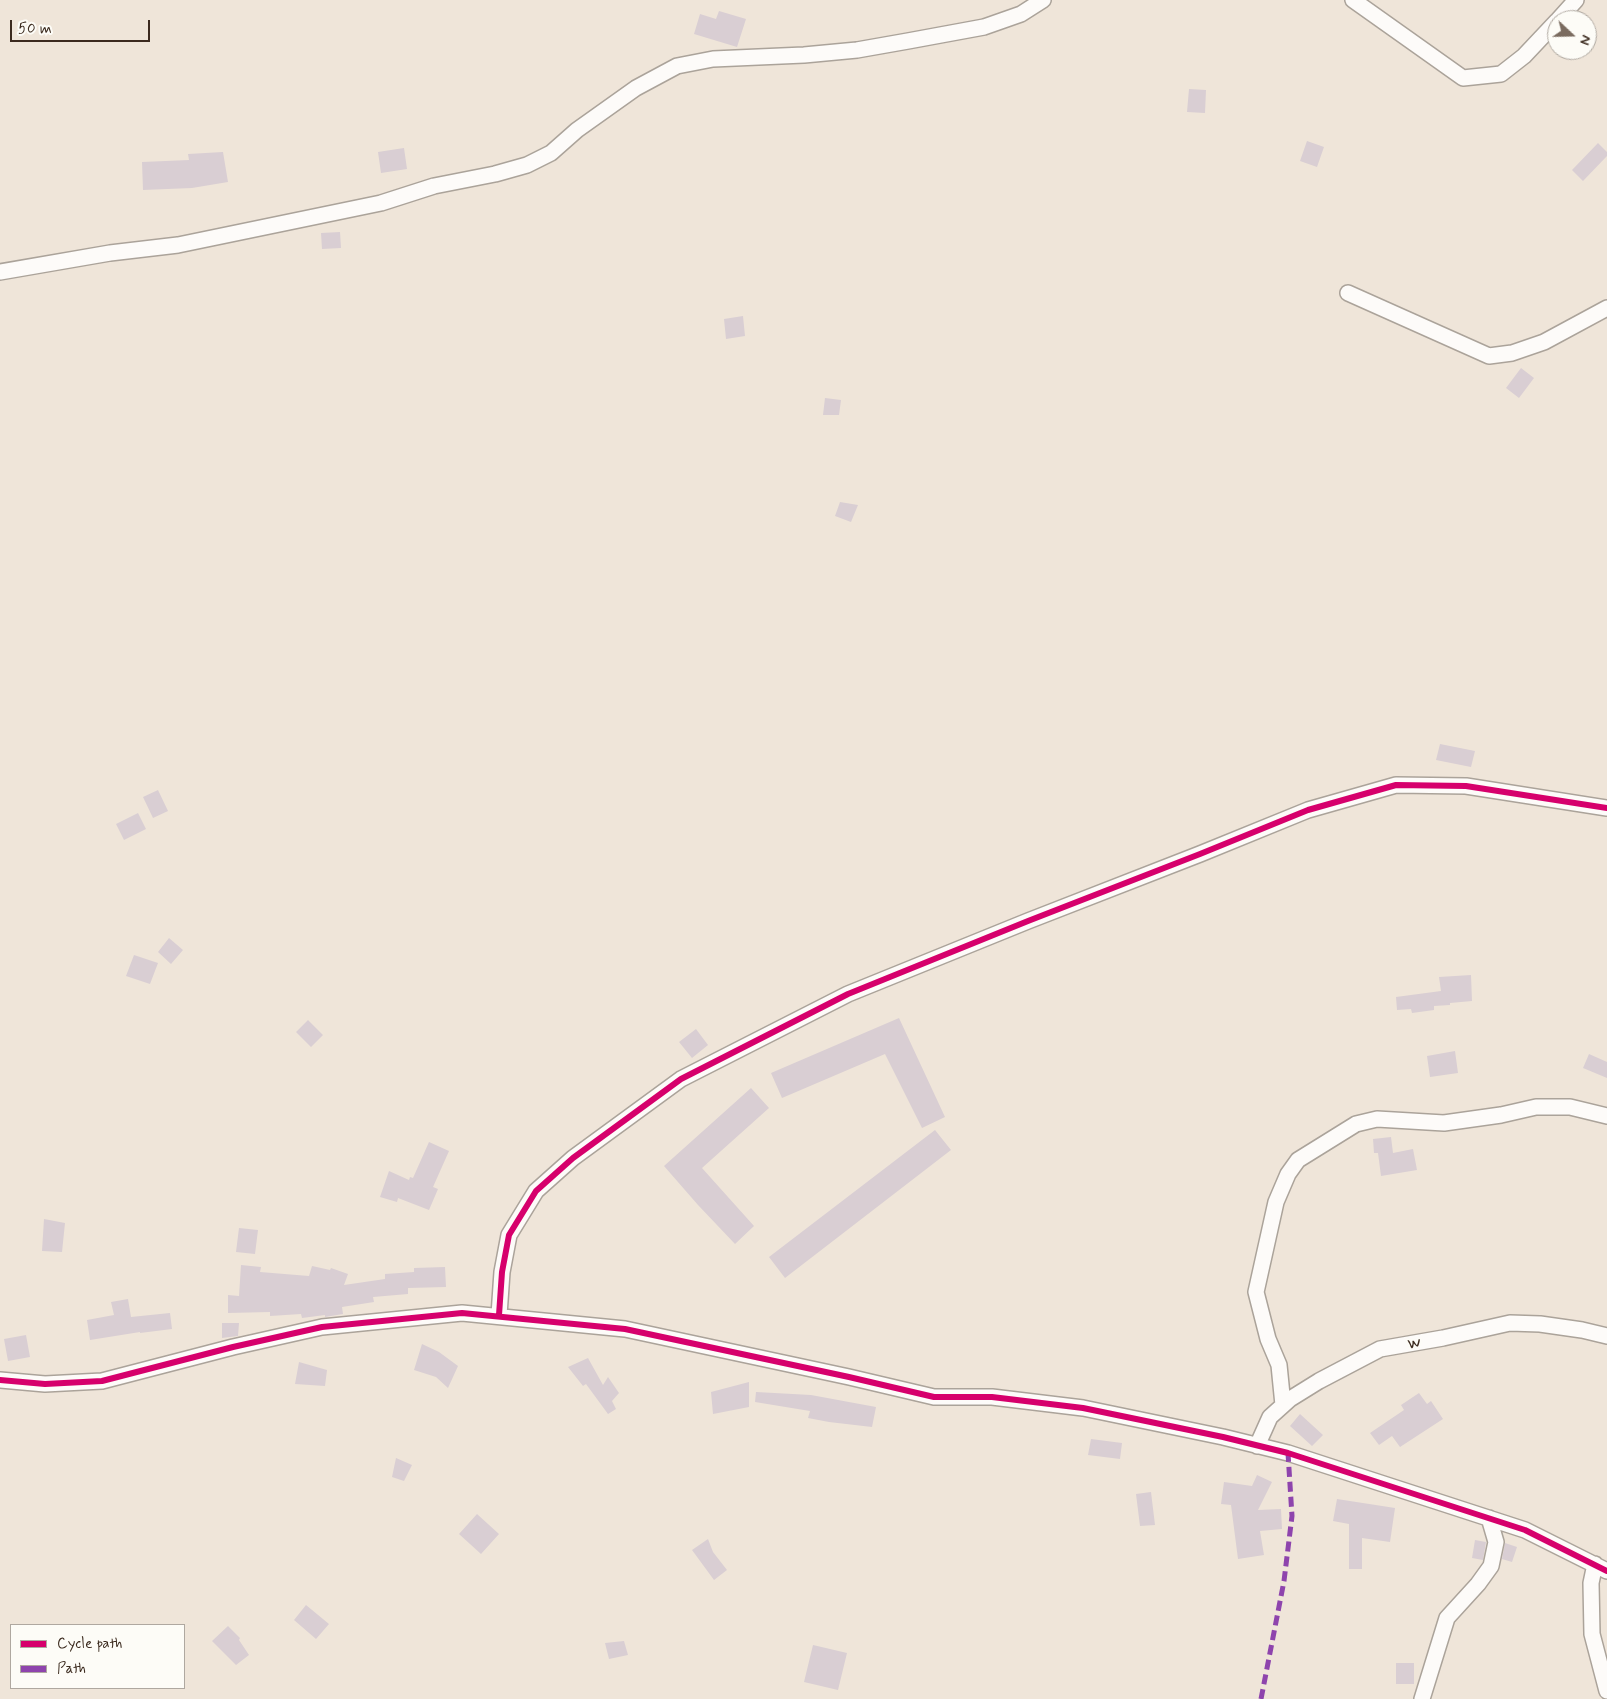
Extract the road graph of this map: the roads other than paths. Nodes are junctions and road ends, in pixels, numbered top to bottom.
1 (1042, 0) edge
2 (1353, 0) edge
3 (1576, 0) edge
4 (1566, 10) edge
5 (1547, 31) edge
6 (0, 272) edge
7 (1348, 293) dead end
8 (1607, 308) edge
9 (1607, 808) edge
10 (1607, 1116) edge
11 (499, 1315) junction
12 (1607, 1336) edge
13 (0, 1380) edge
14 (1283, 1405) junction
15 (1257, 1446) junction
16 (1489, 1518) junction
17 (1601, 1568) edge
18 (1607, 1691) edge
19 (1422, 1699) edge

1 - 6 street
2 - 5 street
3 - 4 street
7 - 8 street
9 - 11 street
10 - 14 street
11 - 13 street
11 - 15 street
12 - 14 street, w
14 - 15 street, w
15 - 16 street
16 - 17 street
16 - 19 street
17 - 18 street

